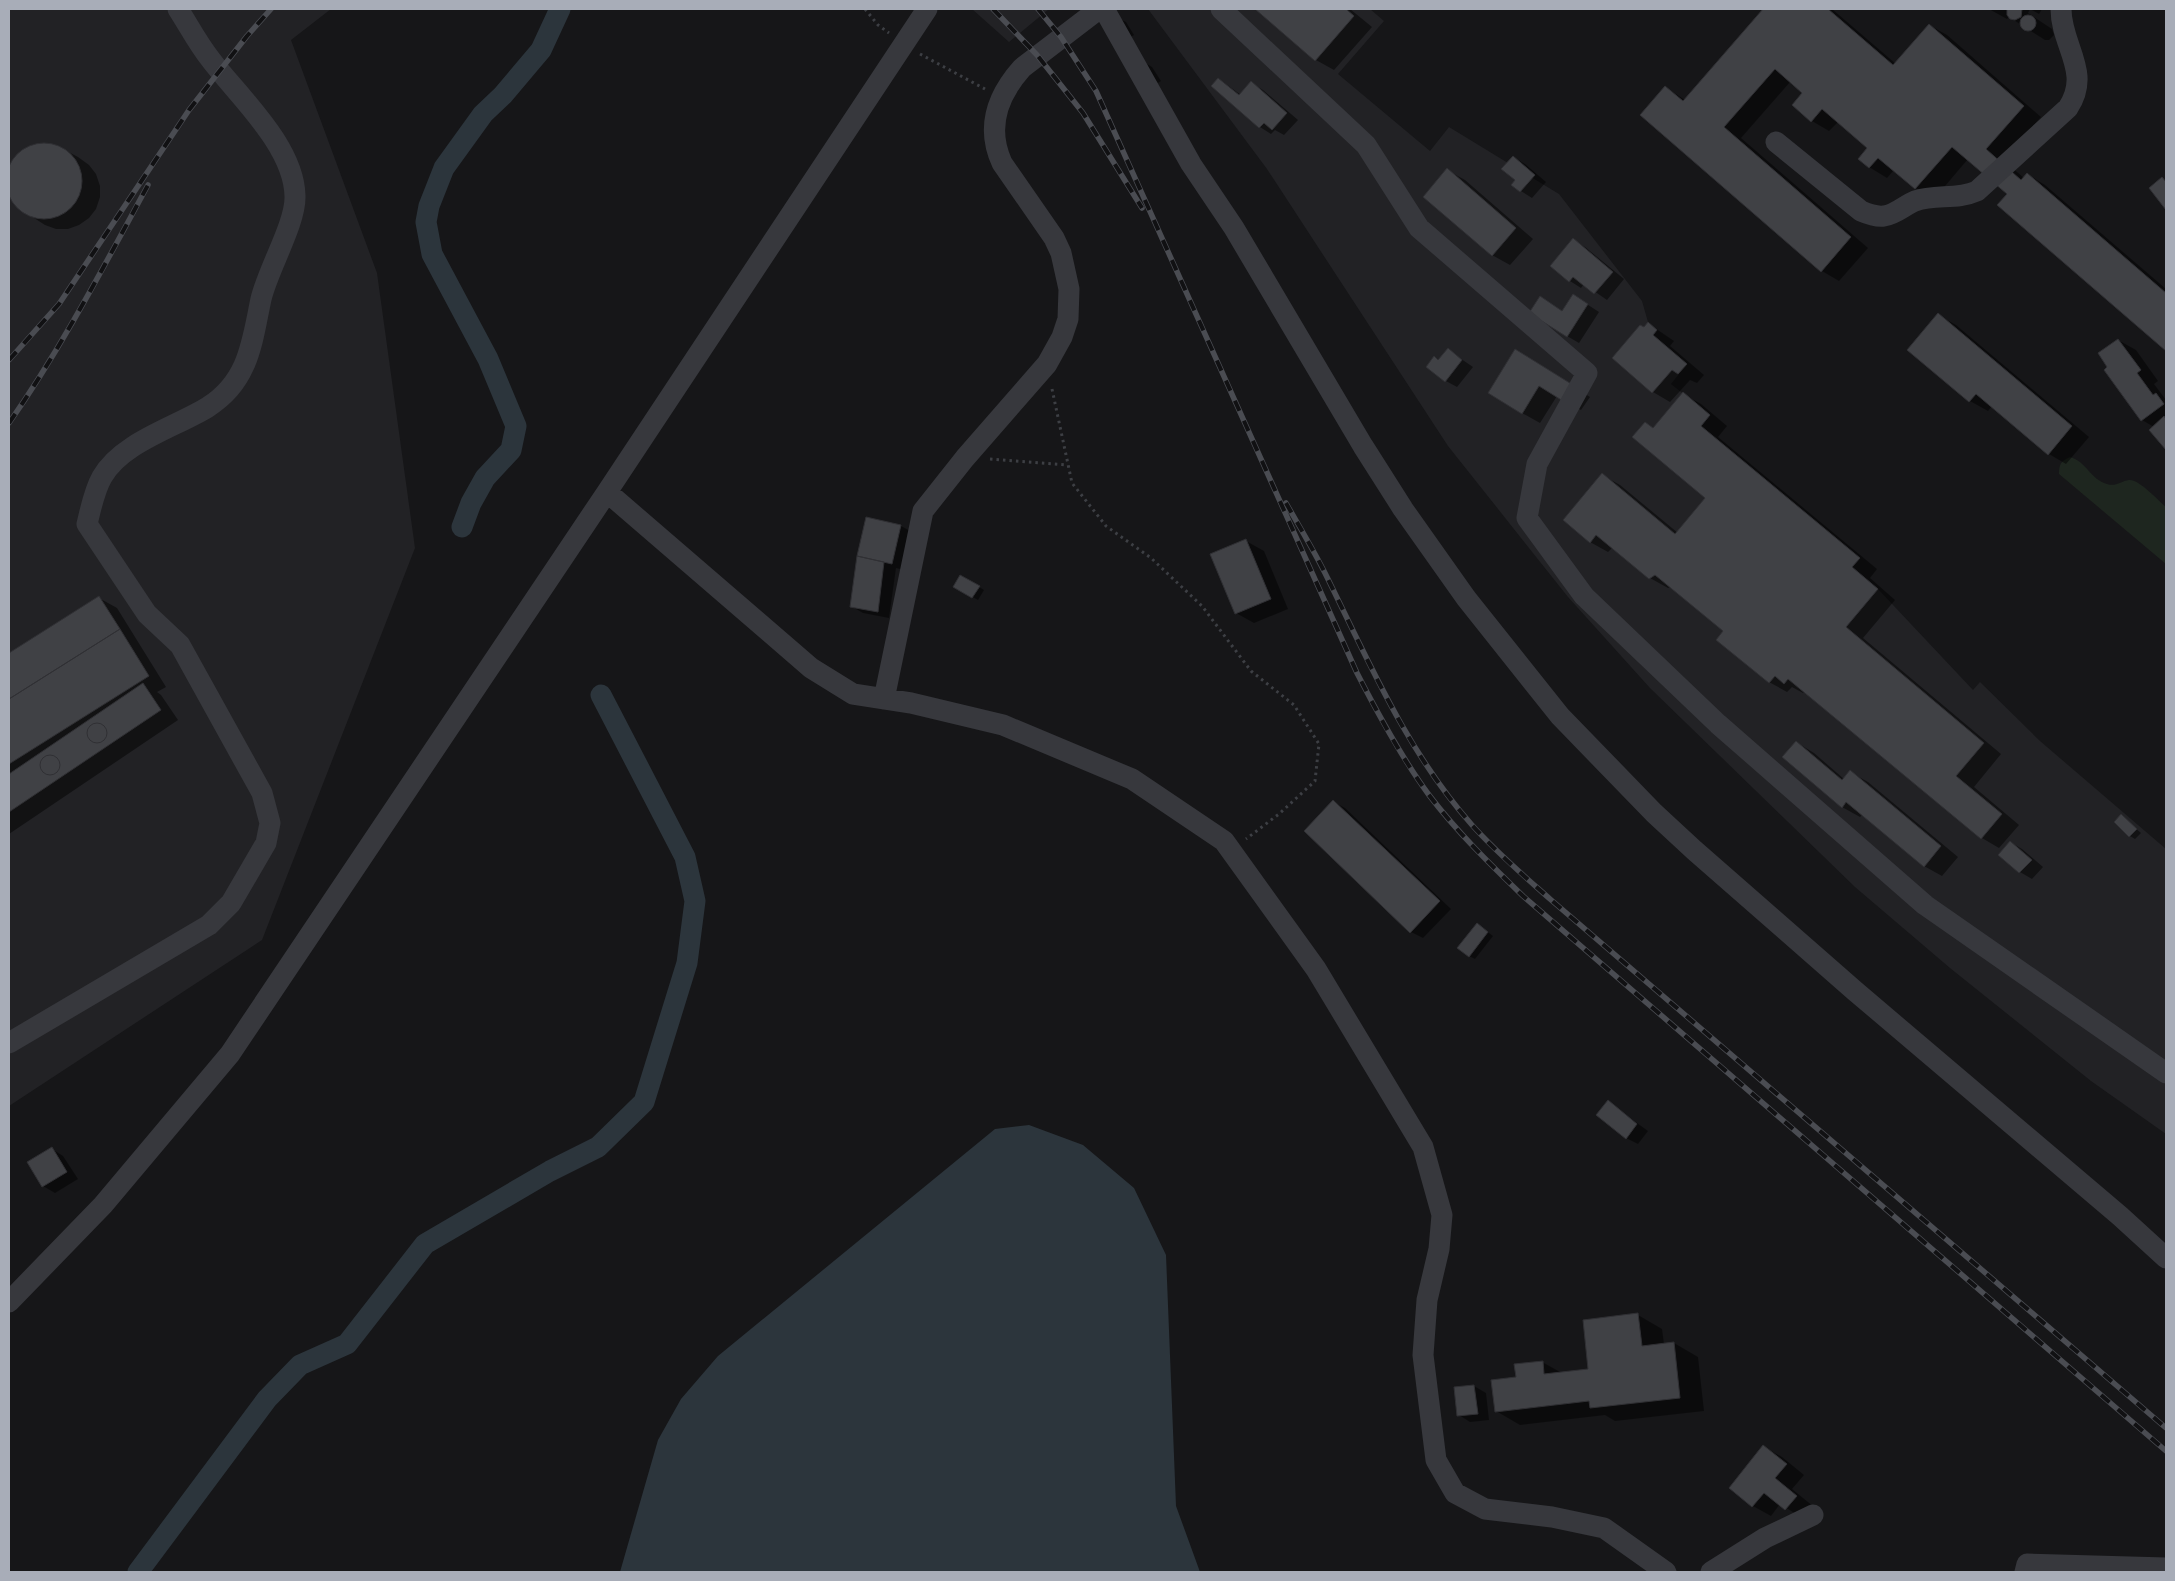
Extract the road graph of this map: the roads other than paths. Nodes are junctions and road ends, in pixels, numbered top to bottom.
1 (178, 9) edge
2 (927, 9) edge
3 (1098, 9) edge
4 (1104, 9) edge
5 (1221, 9) edge
6 (2061, 9) edge
7 (1776, 142) dead end
8 (607, 492) junction
9 (884, 699) junction
10 (9, 1043) edge
11 (2166, 1073) edge
12 (2166, 1258) edge
13 (9, 1302) edge
14 (1813, 1515) dead end
15 (2166, 1568) edge
16 (1666, 1572) edge
17 (1711, 1572) edge
18 (2025, 1572) edge

1 - 10 street
2 - 8 street
3 - 9 street
4 - 12 street
5 - 11 street
6 - 7 street
8 - 9 street
8 - 13 street
9 - 16 street
14 - 17 street
15 - 18 street

